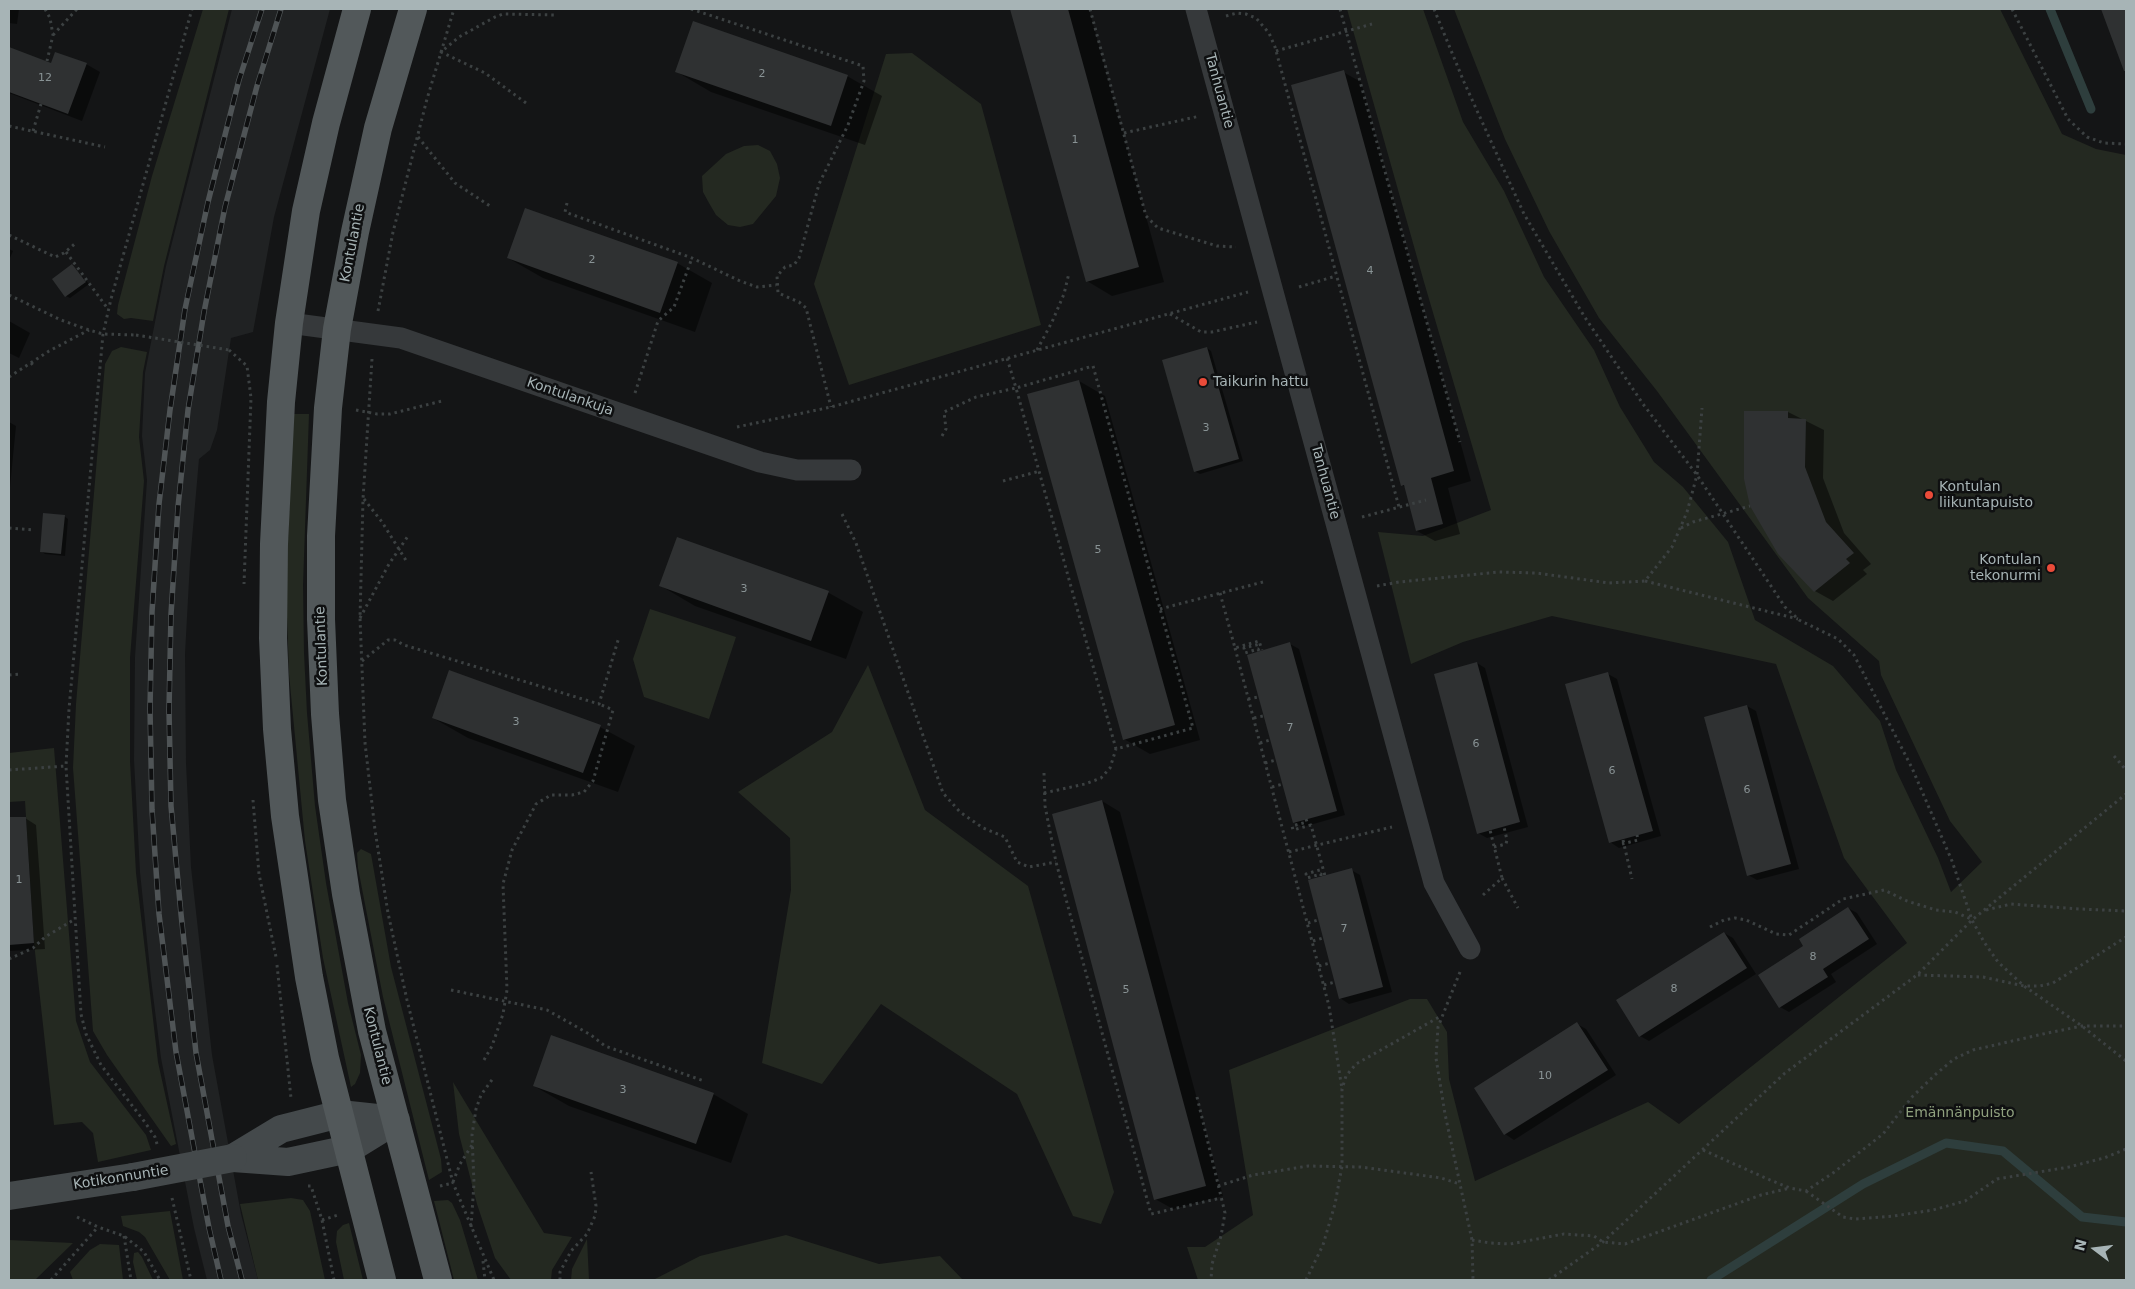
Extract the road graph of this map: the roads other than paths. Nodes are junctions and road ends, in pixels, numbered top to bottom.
1 (357, 9) edge
2 (413, 9) edge
3 (1196, 9) edge
4 (289, 323) junction
5 (337, 329) junction
6 (851, 470) dead end
7 (1470, 949) road end
8 (340, 1114) junction
9 (396, 1120) junction
10 (349, 1148) junction
11 (234, 1158) junction
12 (9, 1196) edge
13 (382, 1280) edge
14 (438, 1280) edge

1 - 4 main road
2 - 5 main road, Kontulantie
3 - 7 street, Tanhuantie
4 - 5 street, Kontulankuja
4 - 8 main road
5 - 6 street, Kontulankuja
5 - 9 main road, Kontulantie
8 - 9 street, Kotikonnuntie
8 - 10 main road
8 - 11 street, Kotikonnuntie
9 - 10 street, Kotikonnuntie
9 - 14 main road, Kontulantie
10 - 11 street, Kotikonnuntie
10 - 13 main road
11 - 12 street, Kotikonnuntie, bridge

